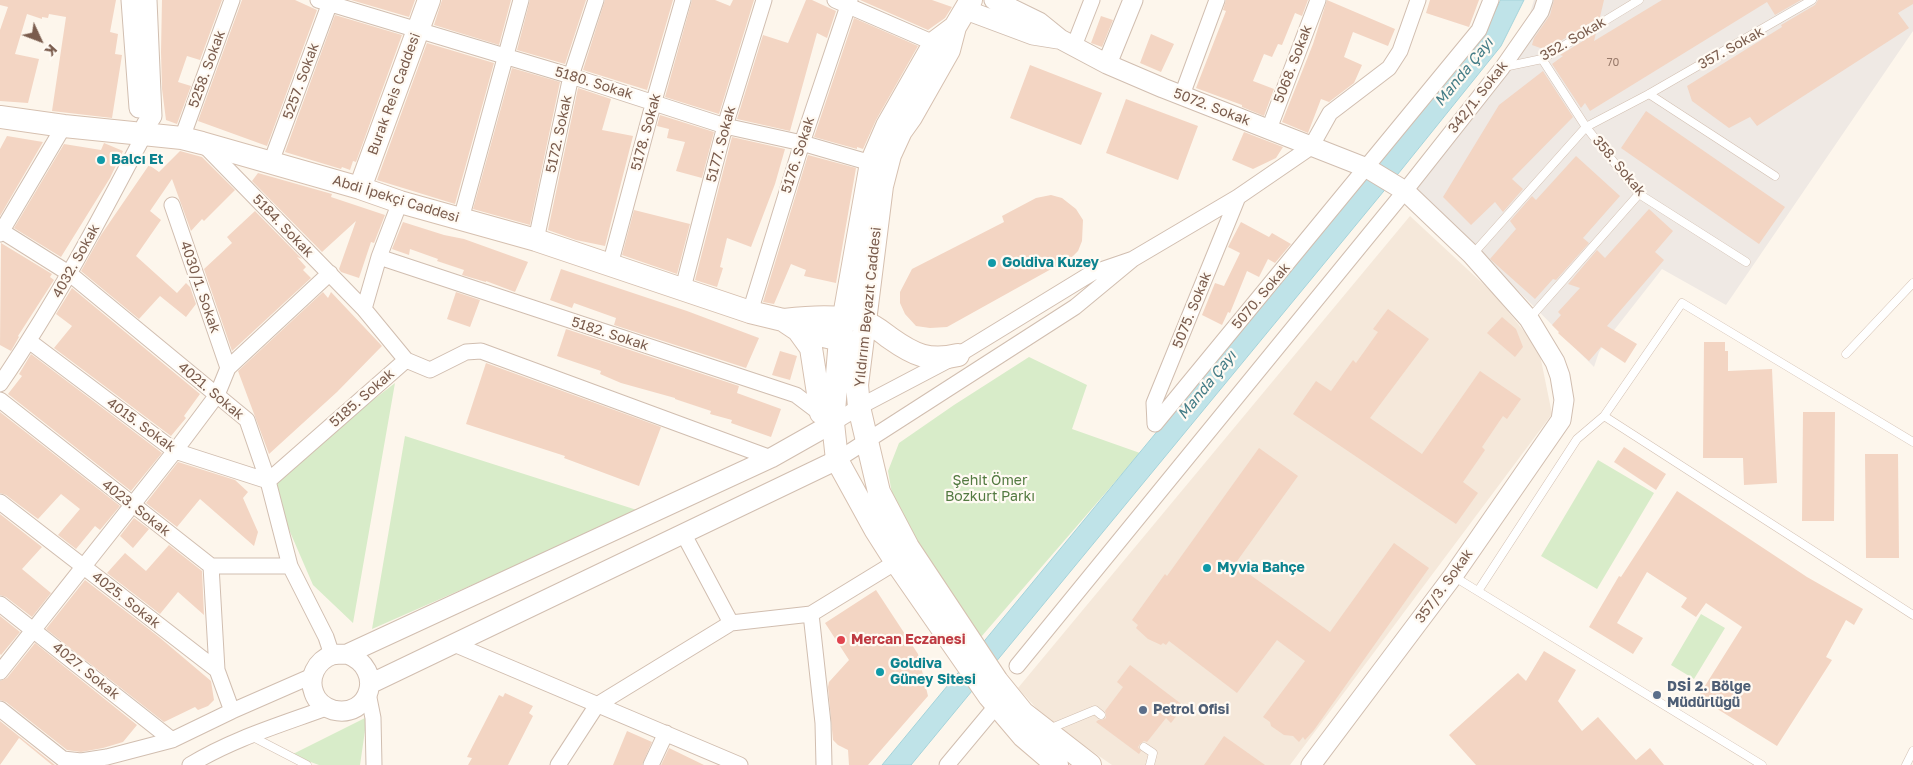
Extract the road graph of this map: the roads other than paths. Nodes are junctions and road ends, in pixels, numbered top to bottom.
1 (131, 0) edge
2 (147, 0) edge
3 (232, 0) edge
4 (428, 0) edge
5 (521, 0) edge
6 (596, 0) edge
7 (683, 0) edge
8 (764, 0) edge
9 (994, 0) edge
10 (1092, 0) edge
11 (1133, 0) edge
12 (1217, 0) edge
13 (1318, 0) edge
14 (1418, 0) edge
15 (1492, 0) edge
16 (1545, 0) edge
17 (1639, 0) edge
18 (1812, 0) edge
19 (326, 1) edge
20 (844, 2) edge
21 (964, 12) edge
22 (418, 30) junction
23 (1067, 43) junction
24 (942, 46) junction
25 (505, 56) junction
26 (1542, 59) junction
27 (1107, 64) junction
28 (1502, 68) junction
29 (571, 76) junction
30 (1649, 94) junction
31 (1182, 95) junction
32 (654, 101) junction
33 (0, 117) edge
34 (64, 126) junction
35 (725, 126) junction
36 (1586, 127) junction
37 (146, 129) junction
38 (1269, 129) junction
39 (192, 140) junction
40 (802, 143) junction
41 (1311, 147) junction
42 (271, 162) junction
43 (871, 163) junction
44 (1367, 168) junction
45 (1775, 176) dead end
46 (360, 188) junction
47 (1405, 191) junction
48 (1639, 194) junction
49 (1238, 197) junction
50 (400, 202) junction
51 (172, 205) dead end
52 (461, 219) junction
53 (1, 232) edge
54 (536, 240) junction
55 (1472, 255) junction
56 (379, 257) junction
57 (1134, 259) junction
58 (1746, 262) dead end
59 (610, 265) junction
60 (330, 273) junction
61 (70, 274) junction
62 (1913, 284) edge
63 (683, 288) junction
64 (364, 309) junction
65 (750, 312) junction
66 (1529, 318) junction
67 (790, 325) junction
68 (850, 327) junction
69 (29, 341) junction
70 (862, 345) joint
71 (1846, 354) dead end
72 (958, 355) junction
73 (406, 360) junction
74 (228, 368) junction
75 (0, 384) edge
76 (217, 395) junction
77 (0, 400) edge
78 (1564, 400) joint
79 (859, 407) junction
80 (1604, 416) junction
81 (827, 418) junction
82 (1155, 424) joint
83 (868, 441) junction
84 (1913, 442) edge
85 (175, 451) junction
86 (771, 458) junction
87 (837, 460) junction
88 (268, 480) junction
89 (0, 502) edge
90 (132, 505) junction
91 (683, 533) junction
92 (896, 562) junction
93 (211, 566) junction
94 (290, 566) junction
95 (83, 567) junction
96 (1453, 576) junction
97 (1478, 591) junction
98 (0, 604) edge
99 (811, 614) junction
100 (1913, 615) edge
101 (731, 623) junction
102 (33, 628) junction
103 (454, 644) junction
104 (965, 647) junction
105 (327, 663) junction
106 (1017, 666) dead end
107 (217, 670) junction
108 (0, 672) edge
109 (369, 688) junction
110 (994, 694) junction
111 (597, 705) junction
112 (326, 708) junction
113 (0, 709) edge
114 (232, 711) junction
115 (1101, 715) dead end
116 (1045, 731) junction
117 (666, 733) junction
118 (250, 735) junction
119 (172, 740) junction
120 (1144, 747) dead end
121 (1913, 751) edge
122 (213, 758) edge
123 (190, 765) edge
124 (307, 765) edge
125 (374, 765) edge
126 (558, 765) edge
127 (652, 765) edge
128 (740, 765) edge
129 (824, 765) edge
130 (947, 765) edge
131 (1057, 765) edge
132 (1090, 765) edge
133 (1150, 765) edge
134 (1311, 765) edge
135 (1762, 765) edge
136 (1906, 765) edge

1 - 37 street
2 - 37 street
3 - 39 street, 5258. Sokak
4 - 22 main road, Burak Reis Caddesi
5 - 25 street
6 - 29 street, 5172. Sokak
7 - 32 street, 5178. Sokak
8 - 35 street, 5177. Sokak
9 - 23 street, 5072. Sokak
10 - 23 street
11 - 27 street
12 - 31 street
13 - 38 street, 5068. Sokak
14 - 41 street
15 - 44 street, 5070. Sokak
16 - 28 street, 342/1. Sokak
17 - 26 lane, 352. Sokak
18 - 30 lane, 357. Sokak
19 - 22 street, 5180. Sokak
19 - 42 street, 5257. Sokak
20 - 24 street
20 - 40 street, 5176. Sokak
21 - 23 street, 5072. Sokak
21 - 24 main road, Yıldırım Beyazıt Caddesi
22 - 25 street, 5180. Sokak
22 - 46 main road, Burak Reis Caddesi
23 - 27 street, 5072. Sokak
24 - 43 main road, Yıldırım Beyazıt Caddesi
24 - 68 main road, Yıldırım Beyazıt Caddesi
25 - 29 street, 5180. Sokak
25 - 52 street
26 - 28 lane, 352. Sokak
26 - 36 lane, 358. Sokak
27 - 31 street, 5072. Sokak
28 - 47 street, 342/1. Sokak
29 - 32 street, 5180. Sokak
29 - 54 street, 5172. Sokak
30 - 36 lane, 357. Sokak
30 - 45 lane
31 - 38 street, 5072. Sokak
32 - 35 street, 5180. Sokak
32 - 59 street, 5178. Sokak
33 - 34 main road, Abdi İpekçi Caddesi
34 - 37 main road, Abdi İpekçi Caddesi
34 - 53 street
35 - 40 street, 5180. Sokak
35 - 63 street, 5177. Sokak
36 - 48 lane, 358. Sokak
36 - 55 lane
37 - 39 main road, Abdi İpekçi Caddesi
37 - 61 street, 4032. Sokak
38 - 41 street, 5072. Sokak
39 - 42 main road, Abdi İpekçi Caddesi
39 - 60 street, 5184. Sokak
40 - 43 street, 5180. Sokak
40 - 65 street, 5176. Sokak
41 - 44 street, 5072. Sokak
41 - 49 street
42 - 46 main road, Abdi İpekçi Caddesi
43 - 68 main road, Yıldırım Beyazıt Caddesi
44 - 47 street, 5072. Sokak
44 - 82 street, 5070. Sokak
46 - 50 main road, Abdi İpekçi Caddesi
47 - 55 street, 5072. Sokak
47 - 106 street, 342/1. Sokak
48 - 58 lane, 358. Sokak
48 - 66 lane
49 - 57 street
49 - 82 street, 5075. Sokak
50 - 52 main road, Abdi İpekçi Caddesi
50 - 56 street
51 - 74 street, 4030/1. Sokak
52 - 54 main road, Abdi İpekçi Caddesi
53 - 61 street, 4021. Sokak
54 - 59 main road, Abdi İpekçi Caddesi
55 - 66 street, 5072. Sokak
56 - 64 street
56 - 81 street, 5182. Sokak
57 - 72 street
57 - 83 street
59 - 63 main road, Abdi İpekçi Caddesi
60 - 64 street, 5184. Sokak
60 - 74 street
61 - 69 street, 4032. Sokak
61 - 76 street, 4021. Sokak
62 - 71 lane
63 - 65 main road, Abdi İpekçi Caddesi
64 - 73 street, 5185. Sokak
65 - 67 main road, Abdi İpekçi Caddesi
66 - 78 street, 5072. Sokak
67 - 68 main road, Abdi İpekçi Caddesi
67 - 81 main road
68 - 70 main road, Abdi İpekçi Caddesi
68 - 72 main road
68 - 81 main road, Yıldırım Beyazıt Caddesi
69 - 75 street, 4032. Sokak
69 - 85 street, 4015. Sokak
70 - 79 main road, Yıldırım Beyazıt Caddesi
72 - 79 street
73 - 86 street
73 - 88 street, 5185. Sokak
74 - 76 street
76 - 85 street
76 - 88 street, 4021. Sokak
77 - 90 street, 4023. Sokak
78 - 96 street, 357/3. Sokak
79 - 81 street
79 - 83 main road, Yıldırım Beyazıt Caddesi
80 - 84 lane
80 - 97 lane
80 - 100 lane
81 - 86 street
81 - 87 main road
83 - 87 street
83 - 104 main road, Yıldırım Beyazıt Caddesi
85 - 88 street, 4015. Sokak
85 - 90 street
86 - 105 street
87 - 91 street
87 - 92 main road
88 - 94 street, 4021. Sokak
89 - 95 street, 4025. Sokak
90 - 93 street, 4023. Sokak
90 - 95 street
91 - 101 street
91 - 103 street
92 - 99 street
92 - 104 main road
93 - 94 street
93 - 107 street
94 - 105 street, 4021. Sokak
95 - 102 street
95 - 107 street, 4025. Sokak
96 - 97 lane
96 - 134 street, 357/3. Sokak
97 - 135 lane
98 - 102 street, 4027. Sokak
99 - 101 street
99 - 129 street
101 - 111 street
102 - 108 street
102 - 119 street, 4027. Sokak
103 - 109 street
103 - 111 street
104 - 110 main road
105 - 109 street
105 - 112 street, 4021. Sokak
105 - 114 street
107 - 114 street
109 - 112 street
109 - 125 street
110 - 116 main road
110 - 130 street
110 - 131 main road
111 - 117 street
111 - 126 street
112 - 118 street
113 - 119 street
114 - 119 street
115 - 116 lane
116 - 132 main road
117 - 127 street
117 - 128 street
118 - 122 street
118 - 124 lane
120 - 133 lane
121 - 136 lane
122 - 123 street

